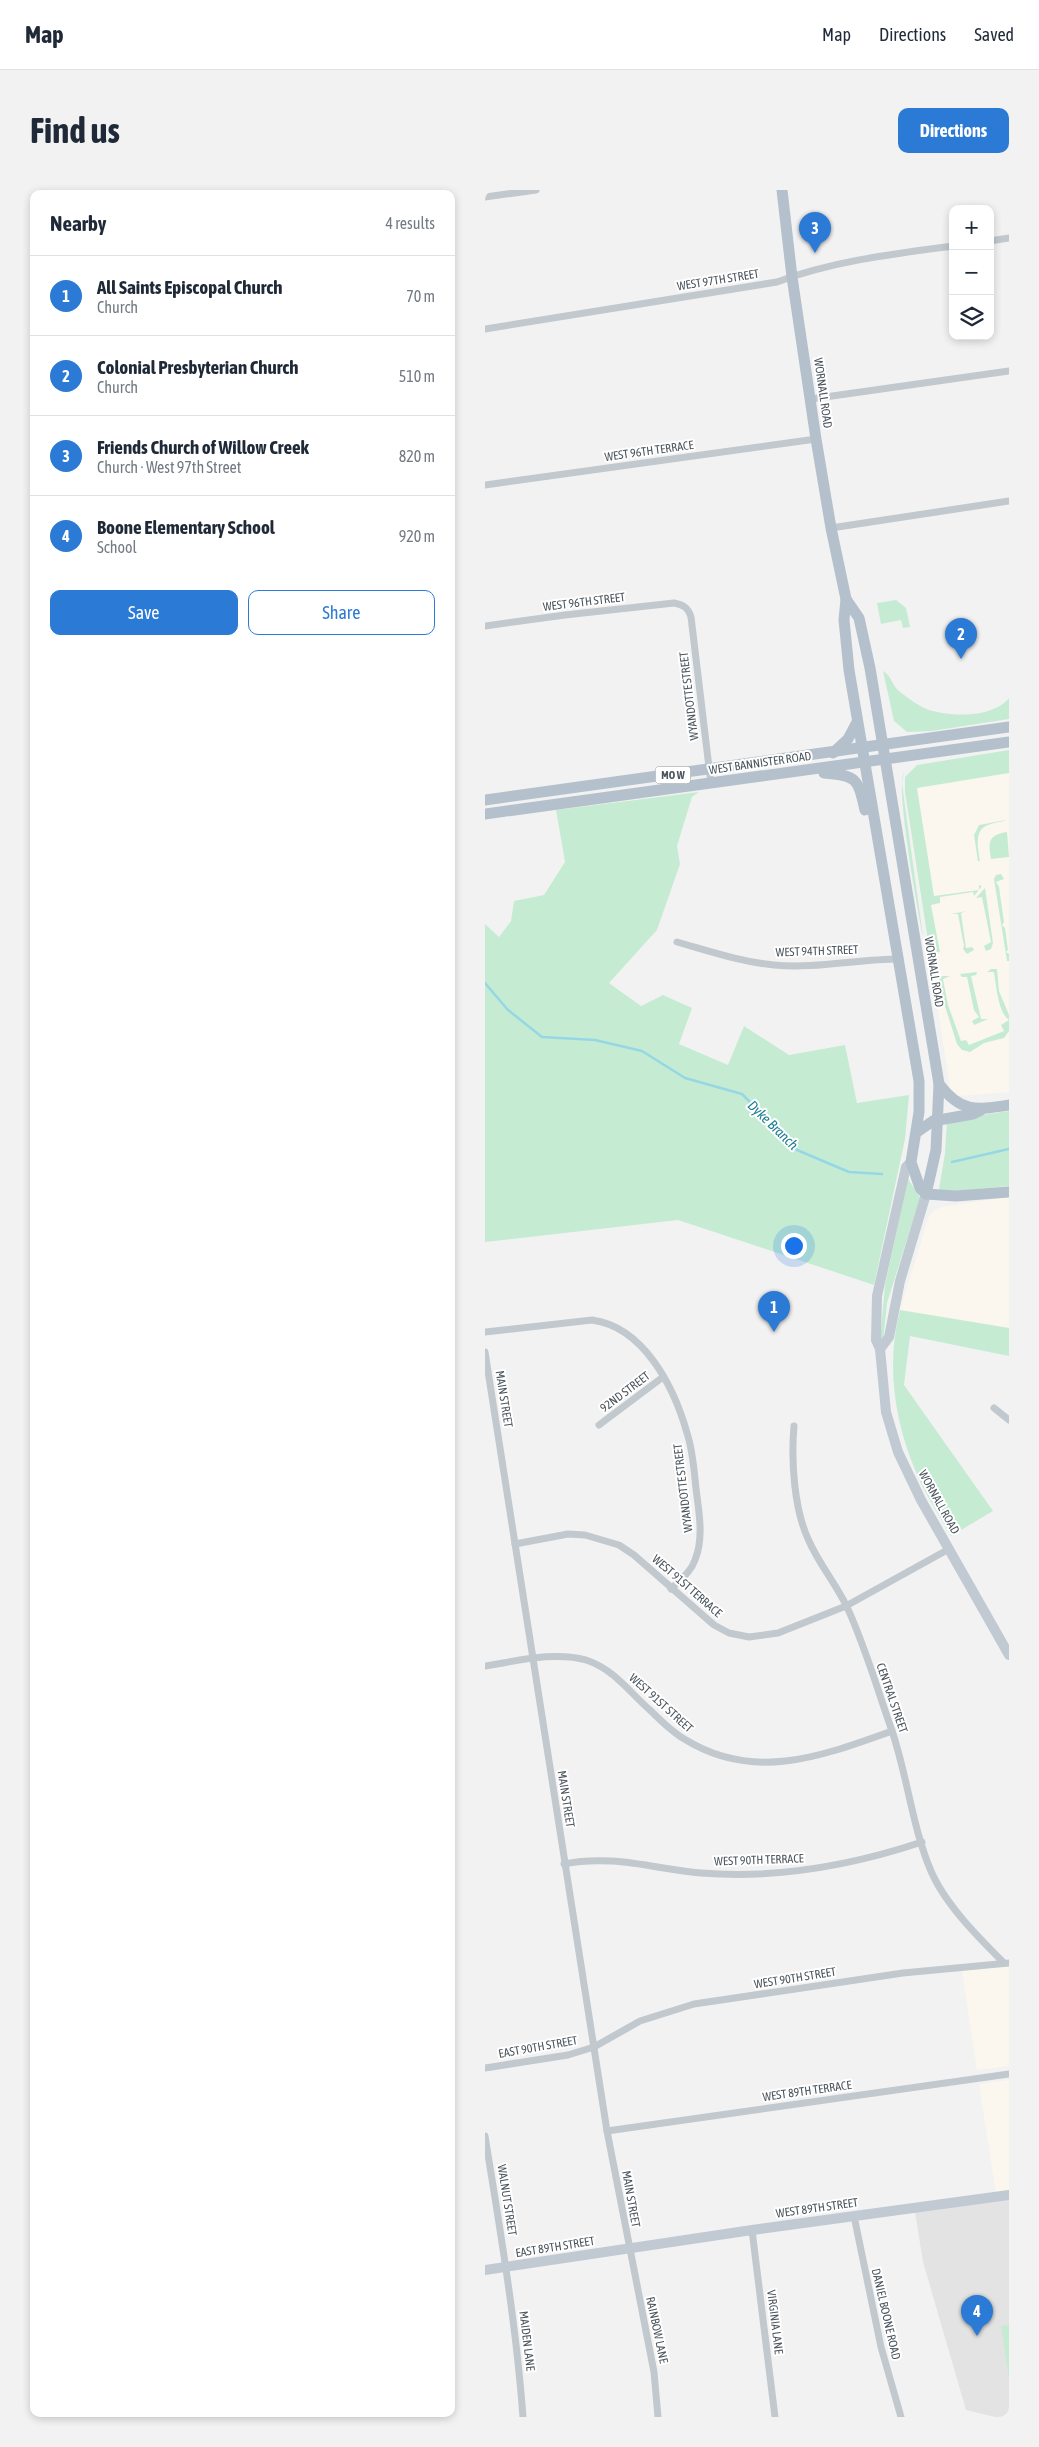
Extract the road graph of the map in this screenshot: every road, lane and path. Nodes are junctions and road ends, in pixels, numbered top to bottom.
1 (536, 190) edge
2 (782, 190) edge
3 (485, 197) edge
4 (1009, 238) edge
5 (994, 240) edge
6 (949, 247) edge
7 (792, 277) junction
8 (485, 329) edge
9 (1009, 371) edge
10 (811, 399) junction
11 (816, 439) junction
12 (485, 485) edge
13 (1009, 501) edge
14 (831, 528) junction
15 (846, 599) junction
16 (685, 607) joint
17 (485, 626) edge
18 (857, 722) junction
19 (1009, 728) edge
20 (1009, 742) edge
21 (884, 746) junction
22 (862, 749) junction
23 (833, 753) junction
24 (886, 760) junction
25 (864, 763) junction
26 (709, 770) junction
27 (799, 772) junction
28 (711, 784) junction
29 (485, 800) edge
30 (485, 814) edge
31 (879, 854) junction
32 (677, 942) dead end
33 (900, 959) junction
34 (939, 1084) junction
35 (1009, 1105) edge
36 (982, 1109) junction
37 (938, 1120) junction
38 (917, 1132) junction
39 (911, 1162) junction
40 (1009, 1192) edge
41 (926, 1194) junction
42 (485, 1332) edge
43 (880, 1349) junction
44 (485, 1352) edge
45 (663, 1377) junction
46 (994, 1408) dead end
47 (1009, 1420) edge
48 (599, 1425) dead end
49 (794, 1426) dead end
50 (515, 1544) junction
51 (949, 1549) junction
52 (671, 1589) junction
53 (847, 1606) junction
54 (1009, 1655) edge
55 (533, 1658) junction
56 (485, 1666) edge
57 (893, 1731) junction
58 (922, 1842) junction
59 (565, 1864) junction
60 (1006, 1962) edge
61 (594, 2047) junction
62 (485, 2068) edge
63 (1009, 2074) edge
64 (607, 2131) junction
65 (485, 2136) edge
66 (1009, 2195) edge
67 (854, 2216) junction
68 (752, 2230) junction
69 (629, 2249) junction
70 (506, 2267) junction
71 (485, 2270) edge
72 (523, 2417) edge
73 (658, 2417) edge
74 (775, 2417) edge
75 (901, 2417) edge

1 - 3 street
2 - 7 main road, WORNALL ROAD
4 - 5 street
6 - 7 street, WEST 97TH STREET
7 - 8 street, WEST 97TH STREET
7 - 10 main road, WORNALL ROAD
9 - 10 street
10 - 11 main road, WORNALL ROAD
11 - 12 street, WEST 96TH TERRACE
11 - 14 main road, WORNALL ROAD
13 - 14 street
14 - 15 main road, WORNALL ROAD
15 - 18 main road, WORNALL ROAD
15 - 21 main road, WORNALL ROAD
16 - 17 street, WEST 96TH STREET
16 - 26 street, WYANDOTTE STREET
18 - 22 main road, WORNALL ROAD
18 - 23 main road
19 - 21 main road, WEST BANNISTER ROAD / MO W
20 - 24 main road, WEST BANNISTER ROAD / MO W
21 - 22 main road, WEST BANNISTER ROAD / MO W
21 - 24 main road, WORNALL ROAD
22 - 23 main road, WEST BANNISTER ROAD / MO W
22 - 25 main road, WORNALL ROAD
23 - 26 main road, WEST BANNISTER ROAD / MO W
24 - 25 main road, WEST BANNISTER ROAD / MO W
24 - 34 main road, WORNALL ROAD
25 - 27 main road, WEST BANNISTER ROAD / MO W
25 - 31 main road, WORNALL ROAD
26 - 28 street, WYANDOTTE STREET
26 - 29 main road, WEST BANNISTER ROAD / MO W
27 - 28 main road, WEST BANNISTER ROAD / MO W
27 - 31 main road
28 - 30 main road, WEST BANNISTER ROAD / MO W
31 - 33 main road, WORNALL ROAD
32 - 33 street, WEST 94TH STREET
33 - 38 main road, WORNALL ROAD
34 - 36 main road
34 - 37 main road, WORNALL ROAD
35 - 36 main road
36 - 37 main road
37 - 38 main road
37 - 41 main road, WORNALL ROAD
38 - 39 main road, WORNALL ROAD
39 - 41 main road
39 - 43 main road, WORNALL ROAD
40 - 41 main road
41 - 43 main road, WORNALL ROAD
42 - 45 street, WYANDOTTE STREET
43 - 51 main road, WORNALL ROAD
44 - 50 street, MAIN STREET
45 - 48 street, 92ND STREET
45 - 52 street, WYANDOTTE STREET
46 - 47 street
49 - 53 street, CENTRAL STREET
50 - 52 street, WEST 91ST TERRACE
50 - 55 street, MAIN STREET
51 - 53 street, WEST 91ST TERRACE
51 - 54 main road, WORNALL ROAD
52 - 53 street, WEST 91ST TERRACE
53 - 57 street, CENTRAL STREET
55 - 56 street, WEST 91ST STREET
55 - 57 street, WEST 91ST STREET
55 - 59 street, MAIN STREET
57 - 58 street, CENTRAL STREET
58 - 59 street, WEST 90TH TERRACE
58 - 60 street, CENTRAL STREET
59 - 61 street, MAIN STREET
60 - 61 street, WEST 90TH STREET
61 - 62 street, EAST 90TH STREET
61 - 64 street, MAIN STREET
63 - 64 street, WEST 89TH TERRACE
64 - 69 street, MAIN STREET
65 - 70 street, WALNUT STREET
66 - 67 main road, WEST 89TH STREET
67 - 68 main road, WEST 89TH STREET
67 - 75 street, DANIEL BOONE ROAD
68 - 69 main road, WEST 89TH STREET
68 - 74 street, VIRGINIA LANE
69 - 70 main road, EAST 89TH STREET
69 - 73 street, RAINBOW LANE
70 - 71 main road, EAST 89TH STREET
70 - 72 street, MAIDEN LANE

